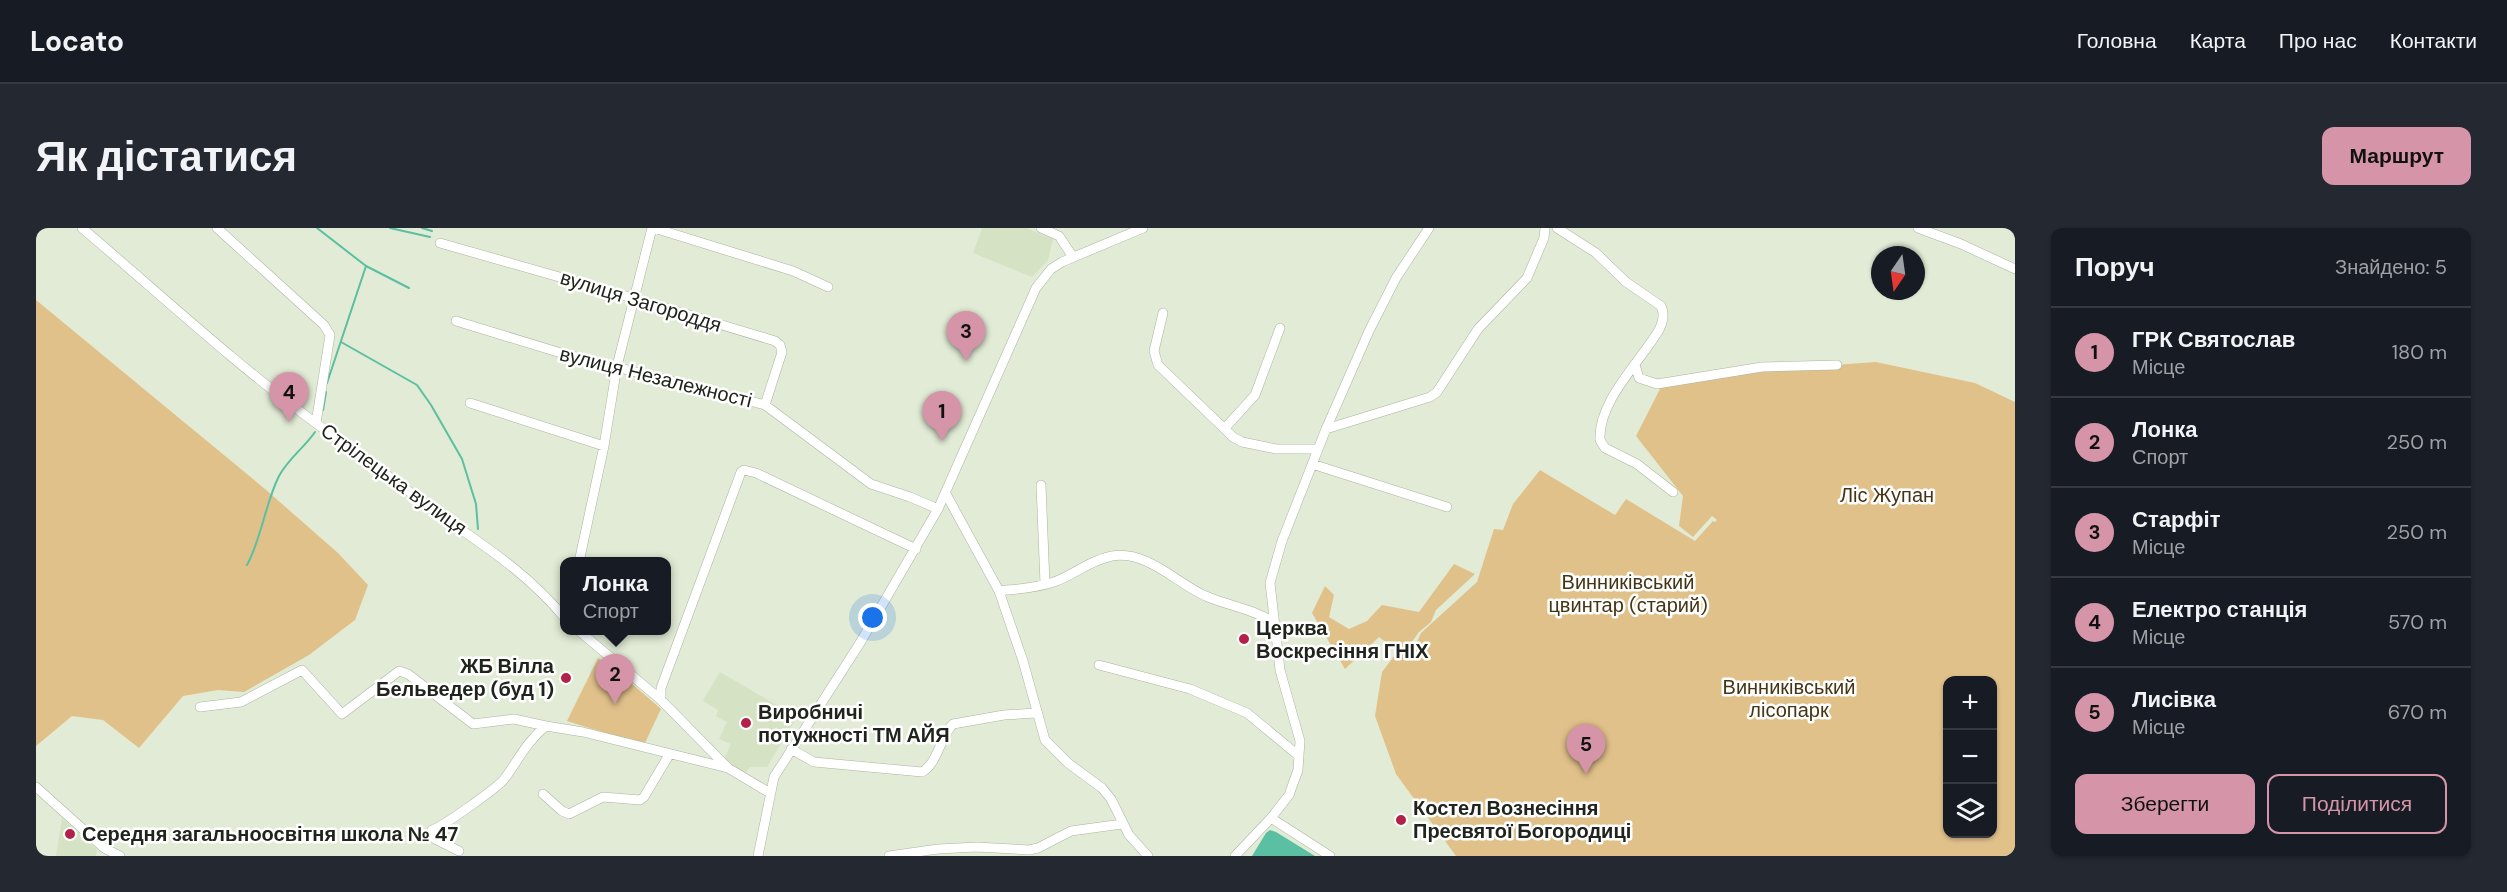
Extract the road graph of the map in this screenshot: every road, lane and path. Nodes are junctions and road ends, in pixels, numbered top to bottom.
1 (82, 228) edge
2 (217, 228) edge
3 (653, 228) edge
4 (1043, 228) edge
5 (1143, 228) edge
6 (1429, 228) edge
7 (1545, 228) edge
8 (1557, 228) edge
9 (1918, 228) edge
10 (440, 243) dead end
11 (1073, 257) junction
12 (2015, 269) edge
13 (828, 287) dead end
14 (633, 298) junction
15 (1163, 313) dead end
16 (456, 321) dead end
17 (1280, 328) dead end
18 (1635, 365) junction
19 (1837, 365) dead end
20 (617, 366) junction
21 (470, 403) dead end
22 (765, 405) junction
23 (316, 423) junction
24 (1225, 428) junction
25 (1326, 429) junction
26 (604, 446) junction
27 (1318, 449) junction
28 (1312, 464) junction
29 (1041, 485) dead end
30 (1672, 492) dead end
31 (946, 494) junction
32 (1447, 507) dead end
33 (938, 509) junction
34 (916, 549) junction
35 (580, 557) edge
36 (1045, 584) junction
37 (999, 591) junction
38 (560, 613) edge
39 (1273, 622) junction
40 (584, 635) edge
41 (1099, 664) dead end
42 (660, 700) junction
43 (200, 707) dead end
44 (1036, 713) junction
45 (546, 726) junction
46 (791, 749) junction
47 (669, 755) junction
48 (1299, 756) junction
49 (728, 768) junction
50 (36, 787) edge
51 (770, 793) junction
52 (543, 794) dead end
53 (1271, 818) junction
54 (1122, 824) junction
55 (459, 851) dead end
56 (1143, 855) edge
57 (120, 856) edge
58 (758, 856) edge
59 (889, 856) edge
60 (1235, 856) edge
61 (1330, 856) edge

1 - 23 street, Стрілецька вулиця
2 - 23 street
3 - 13 street
3 - 14 street
4 - 11 street
5 - 11 street
6 - 25 street
7 - 25 street
8 - 18 street
9 - 12 street
10 - 14 street, вулиця Загороддя
11 - 31 street
14 - 20 street
14 - 22 street, вулиця Загороддя
15 - 24 street
16 - 20 street, вулиця Незалежності
17 - 24 street
18 - 19 street
18 - 30 street
20 - 22 street, вулиця Незалежності
20 - 26 street
21 - 26 street
22 - 33 street, вулиця Незалежності
23 - 38 street, Стрілецька вулиця
24 - 27 street
25 - 27 street
26 - 35 street
27 - 28 street
28 - 32 street
28 - 39 street
29 - 36 street
31 - 33 street
31 - 37 street
33 - 34 street
34 - 42 street
34 - 46 street
36 - 37 street
36 - 39 street
37 - 44 street
39 - 48 street
40 - 42 street
41 - 48 street
42 - 49 street
43 - 45 street
44 - 46 street
44 - 54 street
45 - 47 street
45 - 55 street
46 - 51 street
47 - 49 street
47 - 52 street
48 - 53 street
49 - 51 street
50 - 57 street
51 - 58 street
53 - 60 street
53 - 61 street
54 - 56 street
54 - 59 street

